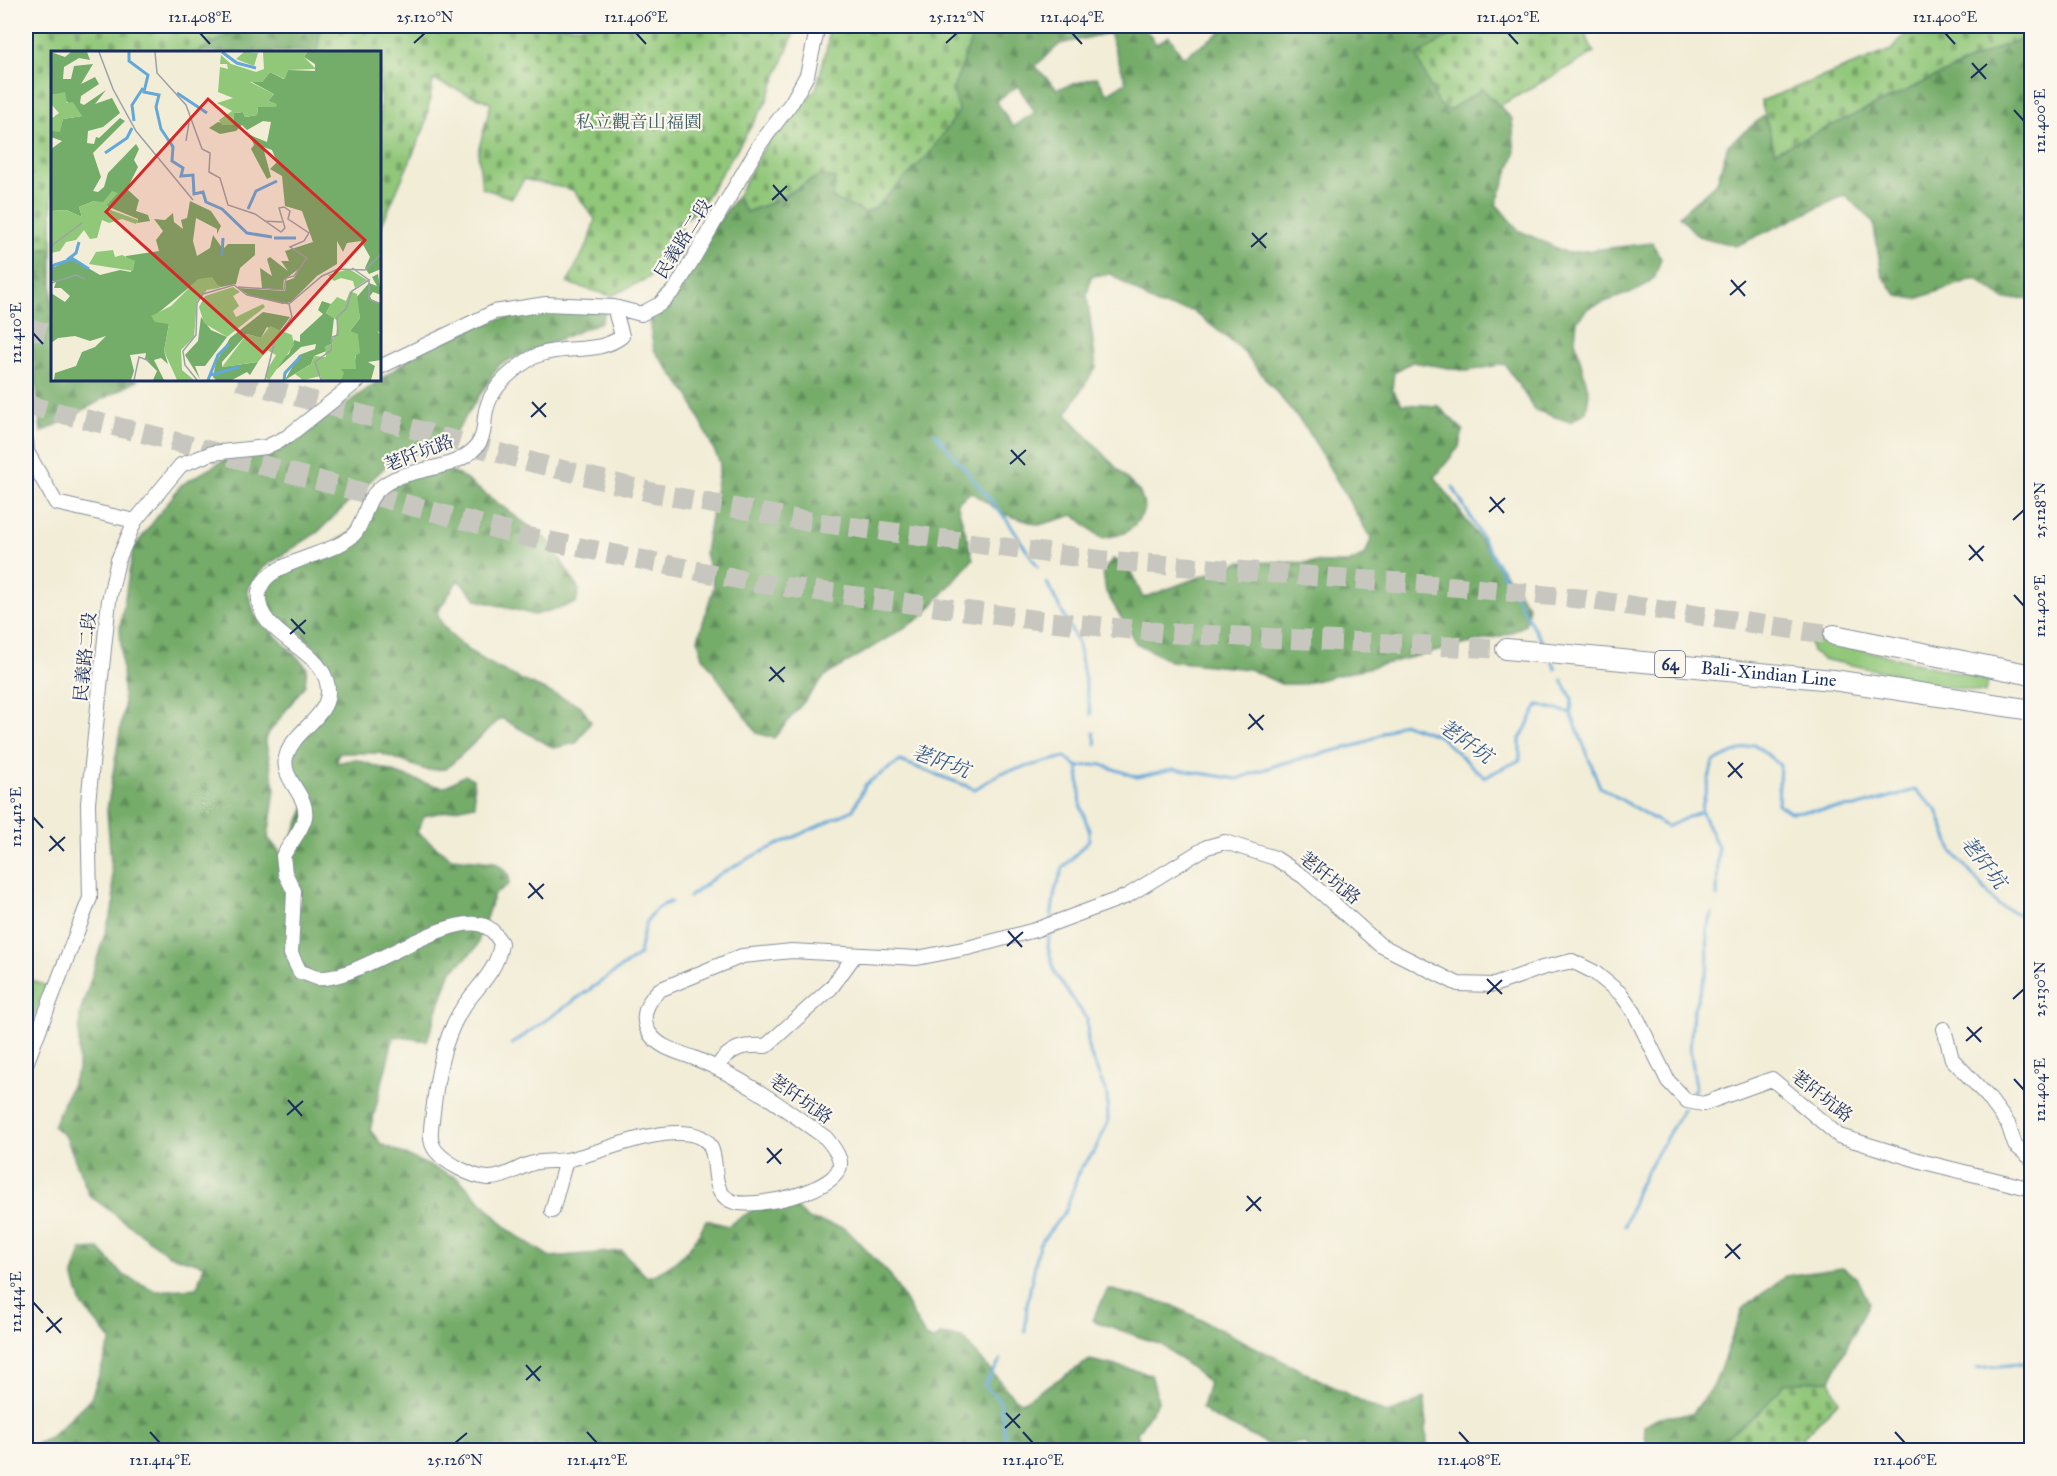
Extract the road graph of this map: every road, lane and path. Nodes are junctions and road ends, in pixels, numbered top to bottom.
1 (818, 26) edge
2 (614, 307) junction
3 (381, 367) edge
4 (358, 381) edge
5 (26, 440) edge
6 (135, 520) junction
7 (1834, 635) tunnel mouth
8 (1506, 649) tunnel mouth
9 (2031, 675) edge
10 (2031, 710) edge
11 (855, 955) junction
12 (1944, 1029) dead end
13 (26, 1064) edge
14 (717, 1067) junction
15 (2031, 1159) edge
16 (566, 1160) junction
17 (2031, 1189) edge
18 (552, 1211) dead end

1 - 2 street, 民義路二段
2 - 3 street, 民義路二段
2 - 16 street, 荖阡坑路
4 - 6 street, 民義路二段
5 - 6 street
6 - 13 street, 民義路二段
7 - 9 highway
8 - 10 highway, Bali-Xindian Line / 64
11 - 14 street
11 - 14 street, 荖阡坑路
11 - 17 street, 荖阡坑路
12 - 15 street
14 - 16 street, 荖阡坑路
16 - 18 street

